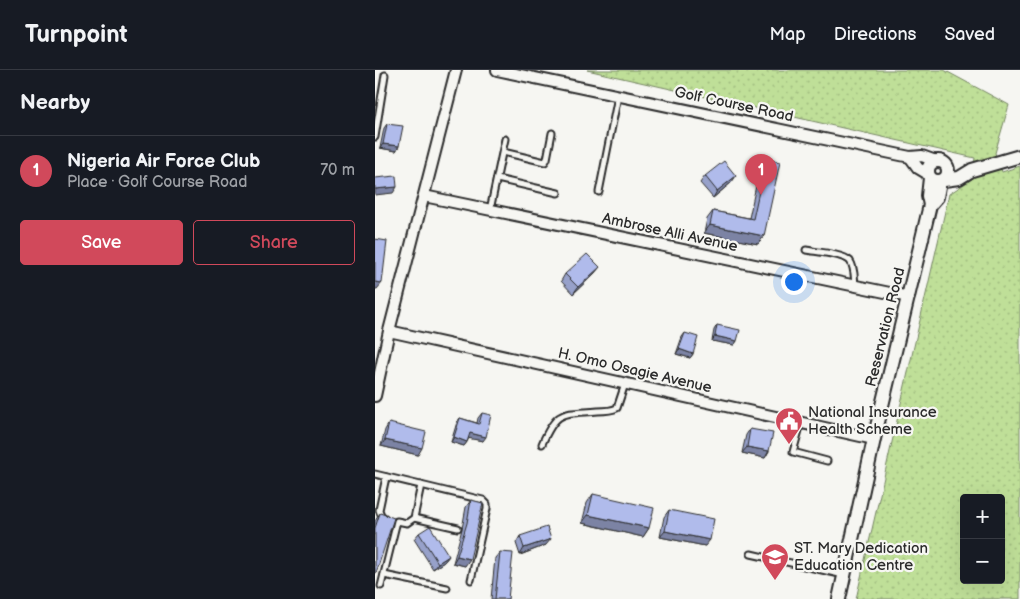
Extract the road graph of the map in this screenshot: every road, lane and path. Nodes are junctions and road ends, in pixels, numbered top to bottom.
1 (456, 70) edge
2 (497, 70) edge
3 (385, 75) dead end
4 (618, 96) junction
5 (552, 133) dead end
6 (375, 137) edge
7 (505, 139) dead end
8 (503, 152) junction
9 (1020, 156) edge
10 (910, 157) junction
11 (941, 163) junction
12 (972, 170) junction
13 (936, 178) junction
14 (497, 179) junction
15 (599, 192) dead end
16 (558, 193) dead end
17 (424, 196) junction
18 (490, 210) junction
19 (806, 250) dead end
20 (855, 285) junction
21 (909, 297) junction
22 (389, 331) junction
23 (625, 383) junction
24 (375, 396) edge
25 (801, 422) junction
26 (874, 439) junction
27 (543, 444) dead end
28 (827, 462) dead end
29 (375, 474) edge
30 (385, 477) junction
31 (421, 485) junction
32 (414, 518) junction
33 (397, 521) junction
34 (458, 528) dead end
35 (751, 554) dead end
36 (384, 575) junction
37 (844, 575) junction
38 (471, 580) dead end
39 (381, 586) dead end
40 (447, 588) dead end
41 (839, 599) edge

1 - 17 street
2 - 4 street, Golf Course Road
3 - 6 lane
4 - 10 street, Golf Course Road
4 - 15 lane
5 - 8 lane
7 - 8 lane
8 - 14 lane
9 - 12 street
10 - 11 street, Golf Course Road
10 - 13 street
11 - 12 street
11 - 13 street
11 - 13 street
12 - 13 street
13 - 21 street, Reservation Road
14 - 16 lane
14 - 18 lane
17 - 18 street, Ambrose Alli Avenue
17 - 22 street
18 - 20 street, Ambrose Alli Avenue
19 - 20 lane
20 - 21 street, Ambrose Alli Avenue
21 - 26 street, Reservation Road
22 - 23 street, H. Omo Osagie Avenue
22 - 24 street
23 - 25 street, H. Omo Osagie Avenue
23 - 27 lane
25 - 26 street, H. Omo Osagie Avenue
25 - 28 lane
26 - 37 street, Reservation Road
29 - 30 lane
30 - 31 lane
30 - 33 lane
31 - 32 lane
31 - 38 lane
32 - 33 lane
32 - 34 lane
33 - 36 lane
35 - 37 lane
36 - 39 lane
36 - 40 lane
37 - 41 street, Reservation Road

